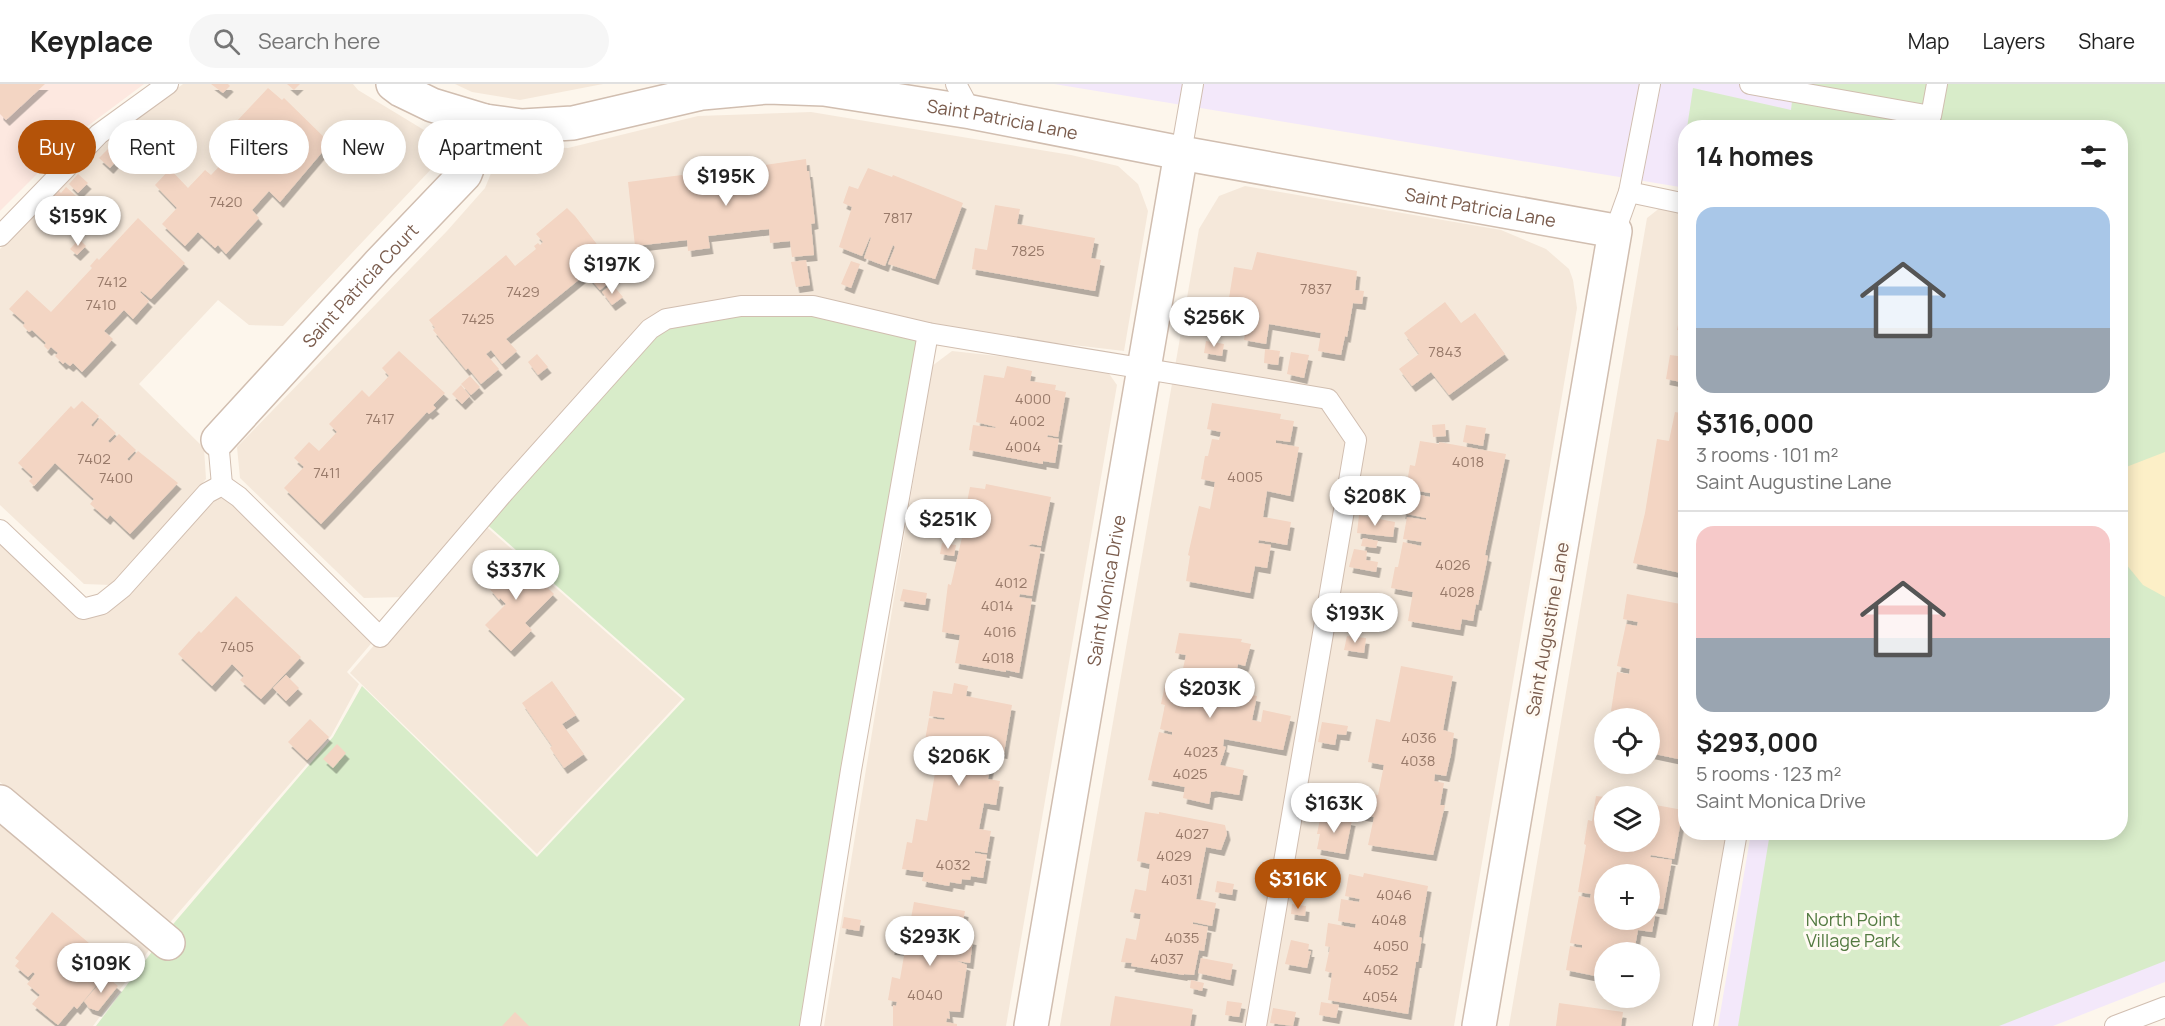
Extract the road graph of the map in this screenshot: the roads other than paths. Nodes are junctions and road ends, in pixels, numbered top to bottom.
1 (168, 84) edge
2 (393, 84) edge
3 (956, 84) edge
4 (1193, 84) edge
5 (1650, 84) edge
6 (1750, 84) edge
7 (1937, 84) edge
8 (1808, 89) edge
9 (971, 112) junction
10 (479, 120) edge
11 (564, 124) edge
12 (1181, 153) junction
13 (465, 174) edge
14 (1629, 192) junction
15 (1678, 202) edge
16 (1615, 231) junction
17 (0, 236) edge
18 (928, 333) junction
19 (1145, 368) junction
20 (218, 440) joint
21 (222, 485) junction
22 (0, 530) edge
23 (0, 802) edge
24 (1736, 840) edge
25 (168, 943) dead end
26 (2165, 1007) edge
27 (810, 1026) edge
28 (1031, 1026) edge
29 (1256, 1026) edge
30 (1479, 1026) edge
31 (1703, 1026) edge
32 (2115, 1026) edge

1 - 17 lane
2 - 10 street, Saint Patricia Lane
3 - 9 lane
4 - 12 lane
5 - 14 lane
6 - 8 lane
7 - 8 lane
9 - 11 street, Saint Patricia Lane
9 - 12 street, Saint Patricia Lane
12 - 16 street, Saint Patricia Lane
12 - 19 street, Saint Monica Drive
13 - 20 street, Saint Patricia Court
14 - 15 lane
14 - 16 lane
16 - 30 street, Saint Augustine Lane
18 - 19 lane
18 - 21 lane
18 - 27 lane
19 - 28 street, Saint Monica Drive
19 - 29 lane
20 - 21 lane
21 - 22 lane
23 - 25 street
24 - 31 lane
26 - 32 lane

